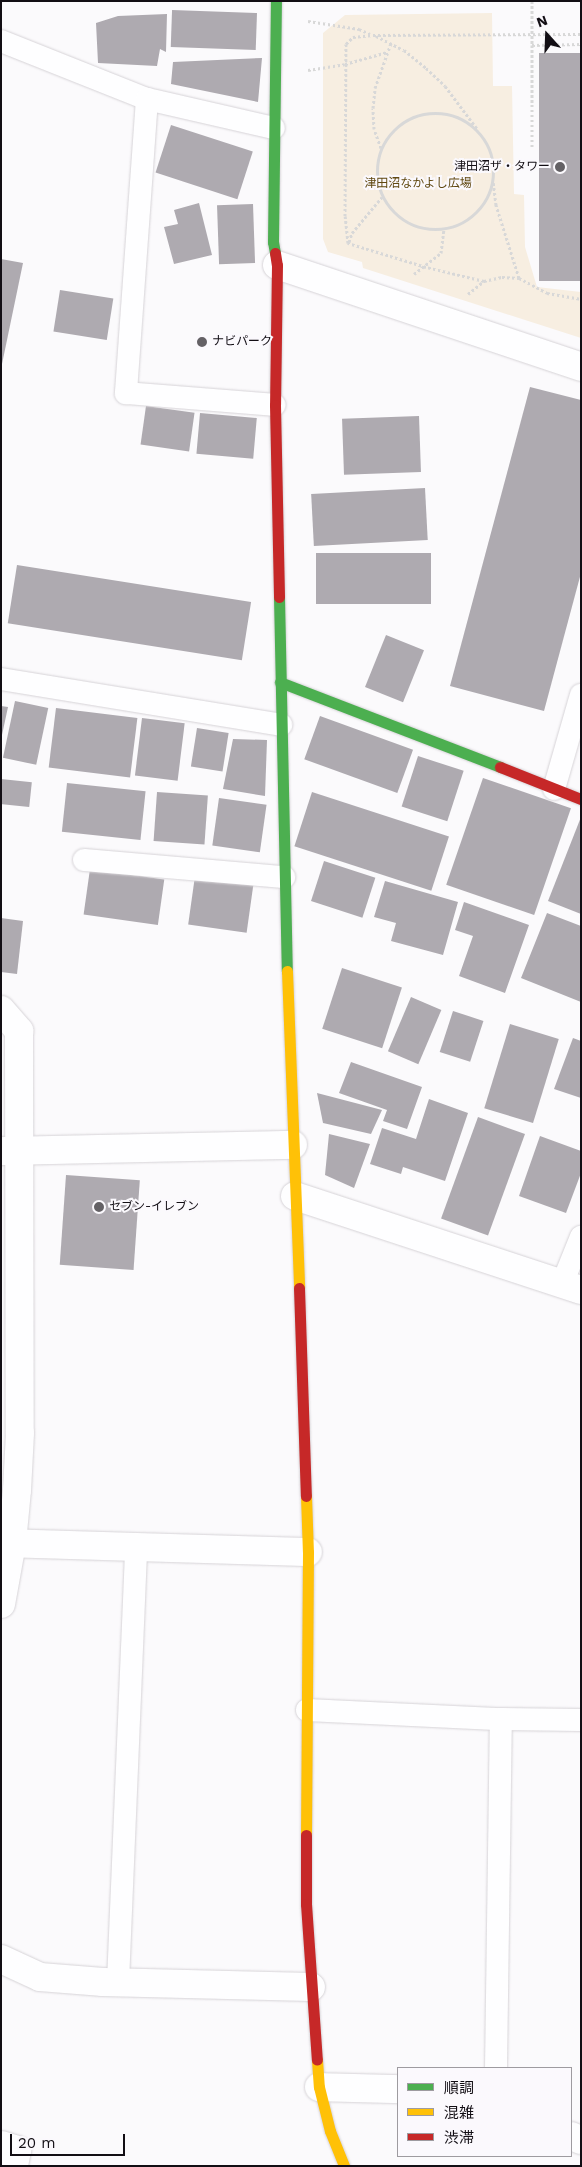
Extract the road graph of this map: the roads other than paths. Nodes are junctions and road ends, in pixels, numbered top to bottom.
1 (276, 1) edge
2 (1, 41) edge
3 (147, 99) junction
4 (274, 128) junction
5 (276, 265) junction
6 (581, 367) edge
7 (275, 405) junction
8 (1, 679) edge
9 (280, 682) junction
10 (581, 695) edge
11 (281, 725) junction
12 (554, 789) junction
13 (581, 799) edge
14 (84, 860) dead end
15 (284, 877) junction
16 (1, 1010) edge
17 (293, 1145) junction
18 (10, 1151) edge
19 (295, 1196) junction
20 (581, 1237) edge
21 (571, 1287) edge
22 (6, 1543) edge
23 (136, 1548) junction
24 (308, 1552) junction
25 (1, 1604) edge
26 (307, 1710) junction
27 (501, 1719) junction
28 (581, 1720) edge
29 (1, 1959) edge
30 (118, 1982) junction
31 (310, 1988) junction
32 (496, 2067) edge
33 (319, 2087) junction
34 (397, 2089) edge
35 (1, 2145) edge
36 (14, 2166) edge
37 (344, 2166) edge

1 - 4 street
2 - 3 lane
3 - 4 lane
3 - 7 lane
4 - 5 street
5 - 6 street
5 - 7 street
7 - 9 street
8 - 11 lane
9 - 11 street
9 - 12 street
10 - 12 lane
11 - 15 street
12 - 13 street
14 - 15 lane
15 - 17 street
16 - 18 street
17 - 18 street
17 - 19 street
18 - 22 street
19 - 21 street
19 - 24 street
20 - 21 lane
22 - 23 street
22 - 25 street
23 - 24 street
23 - 30 lane
24 - 26 street
26 - 27 lane
26 - 31 street
27 - 28 lane
27 - 32 lane
29 - 30 street
30 - 31 street
31 - 33 street
33 - 34 street
33 - 37 street
35 - 36 street

